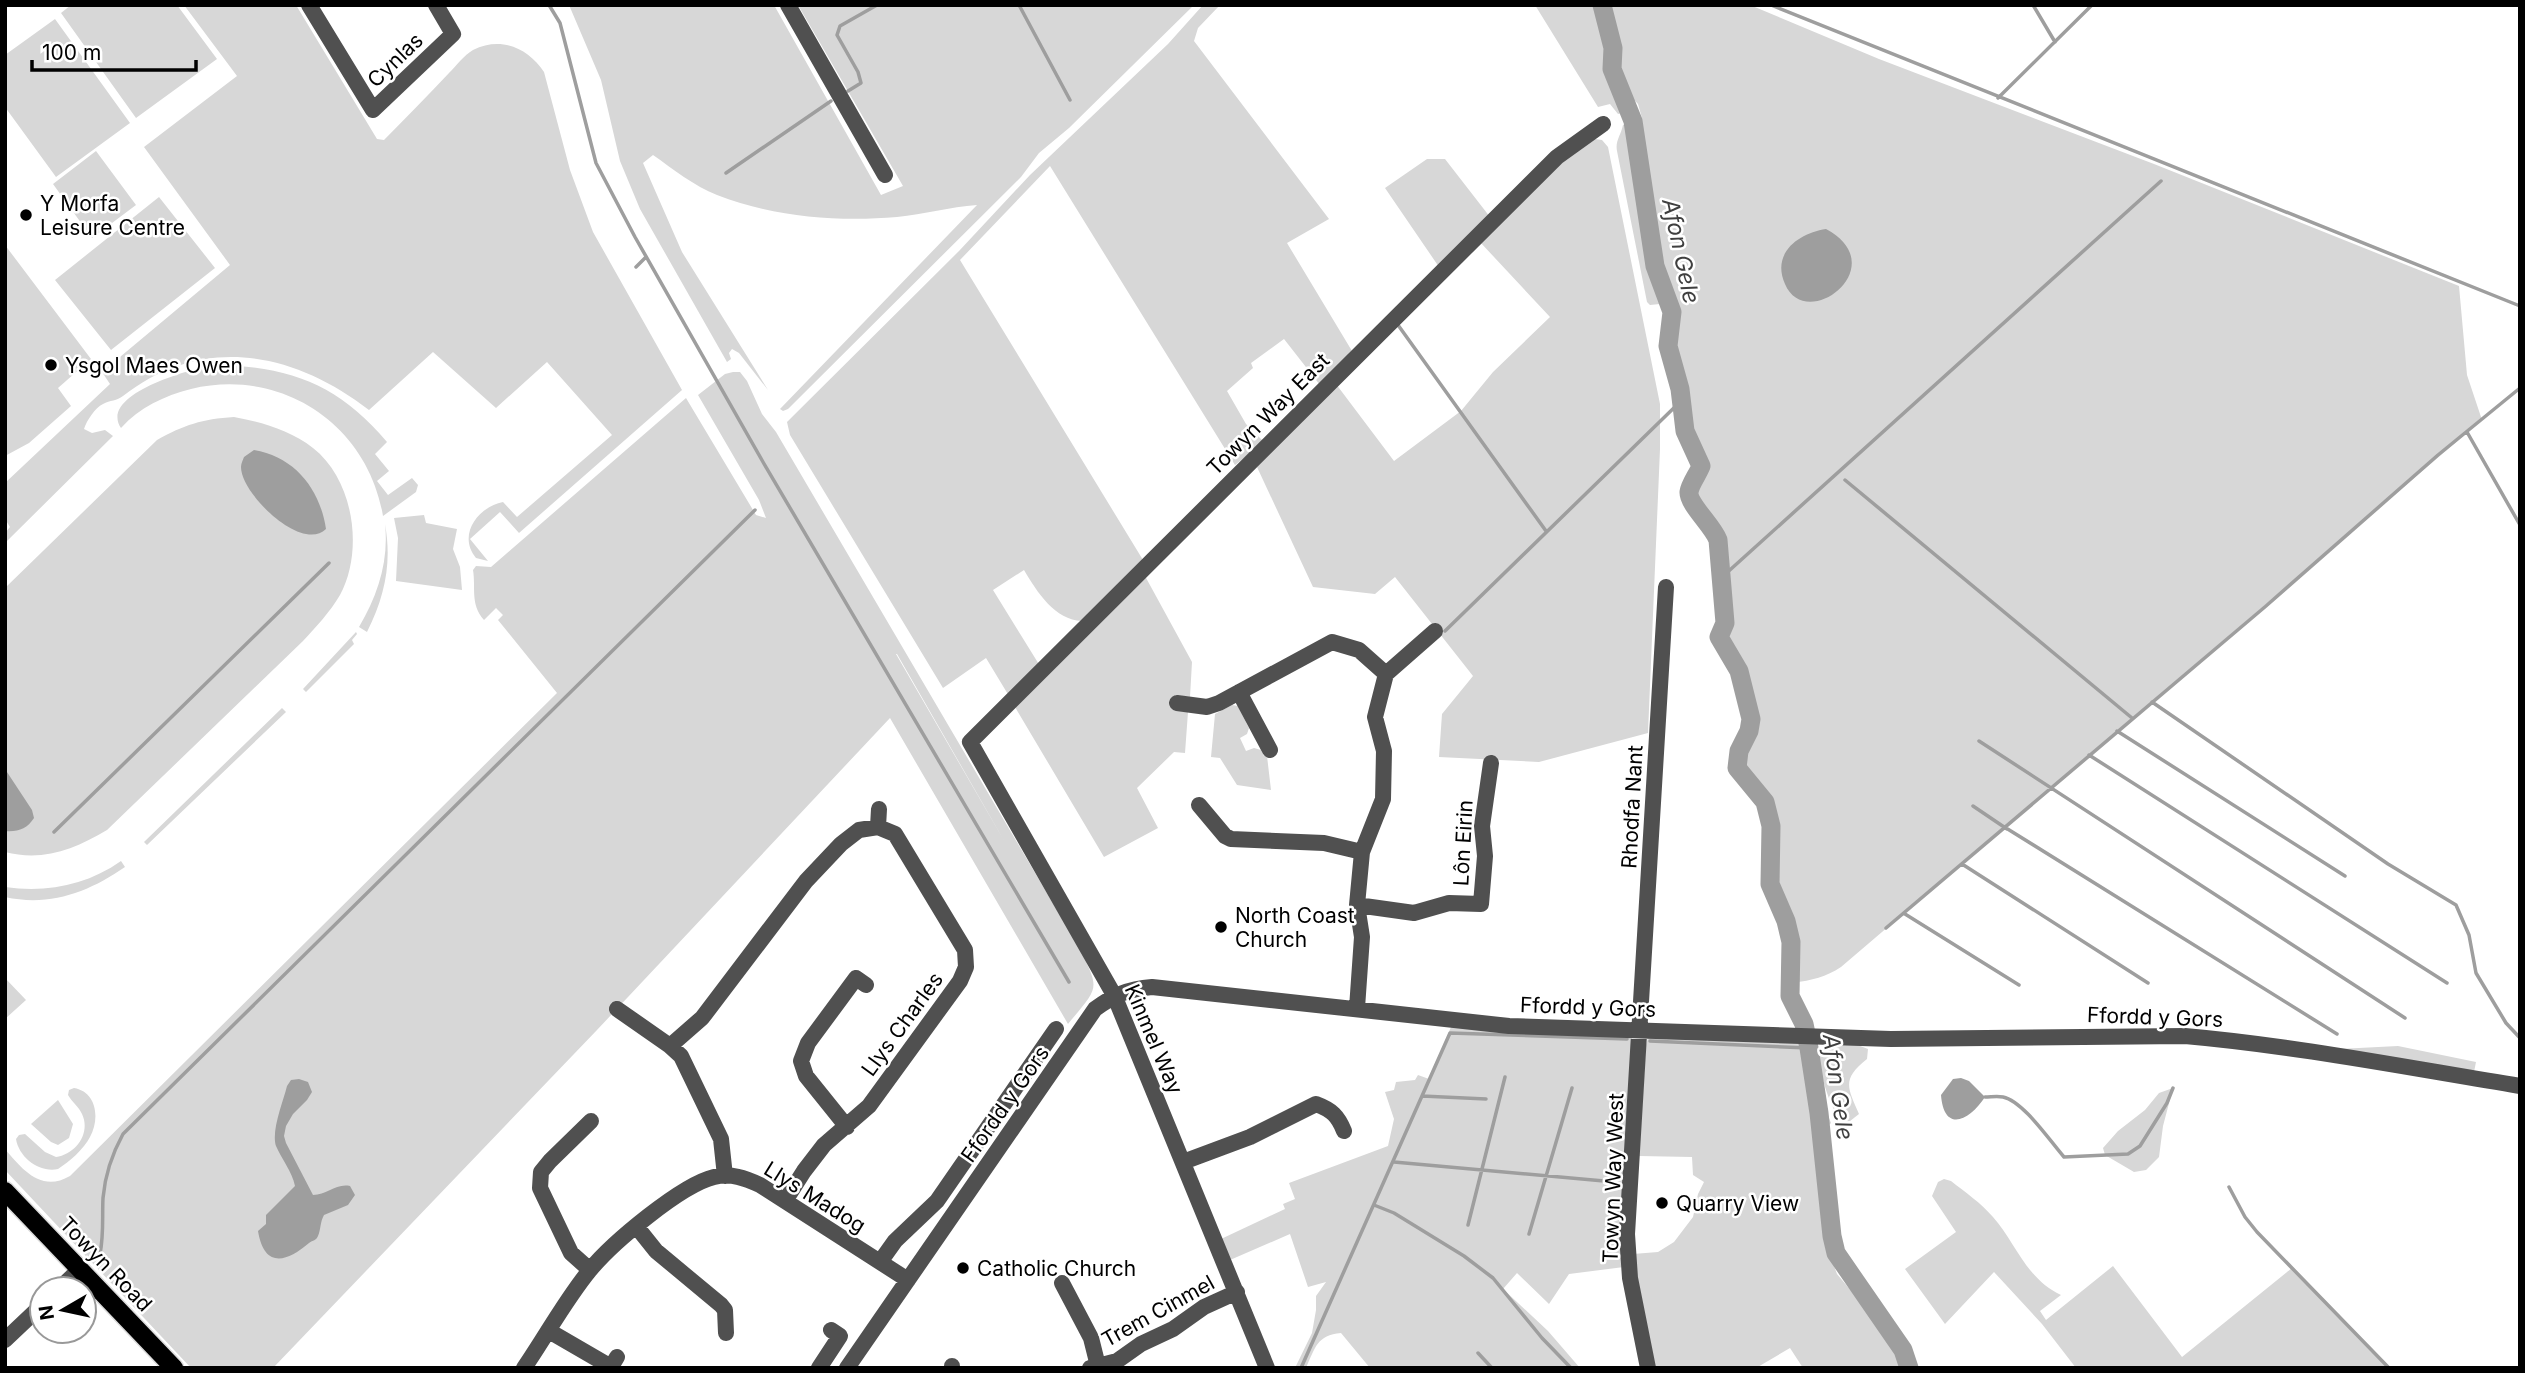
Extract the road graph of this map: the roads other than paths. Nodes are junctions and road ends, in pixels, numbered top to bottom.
1 (309, 5) edge
2 (436, 5) edge
3 (788, 5) edge
4 (1603, 124) dead end
5 (885, 175) dead end
6 (1666, 587) dead end
7 (1435, 631) dead end
8 (1386, 674) junction
9 (1239, 692) junction
10 (1177, 703) dead end
11 (970, 742) joint
12 (1270, 750) dead end
13 (1491, 762) dead end
14 (1199, 805) dead end
15 (879, 809) dead end
16 (877, 827) junction
17 (1362, 852) junction
18 (1480, 904) junction
19 (1357, 905) junction
20 (1479, 922) dead end
21 (866, 985) dead end
22 (1114, 995) junction
23 (1357, 1008) junction
24 (617, 1009) dead end
25 (1056, 1029) dead end
26 (1641, 1029) junction
27 (670, 1046) junction
28 (2520, 1086) edge
29 (591, 1121) dead end
30 (847, 1127) junction
31 (1344, 1131) dead end
32 (1183, 1162) junction
33 (725, 1176) junction
34 (6, 1194) edge
35 (785, 1201) junction
36 (636, 1226) junction
37 (880, 1262) junction
38 (80, 1269) junction
39 (590, 1270) junction
40 (74, 1275) edge
41 (908, 1280) junction
42 (1237, 1292) junction
43 (1060, 1293) dead end
44 (28, 1318) edge
45 (831, 1329) dead end
46 (549, 1331) junction
47 (726, 1334) dead end
48 (5, 1340) edge
49 (617, 1357) dead end
50 (1094, 1367) edge
51 (174, 1368) edge
52 (524, 1368) edge
53 (819, 1368) edge
54 (847, 1368) edge
55 (1267, 1368) edge
56 (1648, 1368) edge

1 - 2 street, Cynlas
3 - 5 street
4 - 11 street, Towyn Way East
6 - 26 street, Rhodfa Nant
7 - 8 street
8 - 9 street
8 - 17 street
9 - 10 street
9 - 12 street
11 - 22 street, Kinmel Way
13 - 18 street, Lôn Eirin
14 - 17 street
15 - 16 street
16 - 27 street
16 - 30 street, Llys Charles
17 - 19 street
18 - 19 street, Lôn Eirin
18 - 20 street, Lôn Eirin
19 - 23 street
21 - 30 street
22 - 23 street, Ffordd y Gors
22 - 32 street, Kinmel Way
22 - 41 street, Ffordd y Gors
23 - 26 street, Ffordd y Gors
24 - 27 street
25 - 37 street
26 - 28 street, Ffordd y Gors
26 - 56 street, Towyn Way West
27 - 33 street
29 - 39 street
30 - 35 street, Llys Charles
31 - 32 street
32 - 42 street, Kinmel Way
33 - 35 street, Llys Madog
33 - 36 street
34 - 38 main road, Towyn Road
35 - 37 street, Llys Madog
36 - 39 street
36 - 47 street
37 - 41 street, Llys Madog
38 - 40 street
38 - 51 main road, Towyn Road
39 - 46 street
41 - 54 street, Ffordd y Gors
42 - 50 street, Trem Cinmel
42 - 55 street, Kinmel Way
43 - 50 street, Trem Cinmel
44 - 48 street
45 - 53 street
46 - 49 street
46 - 52 street

